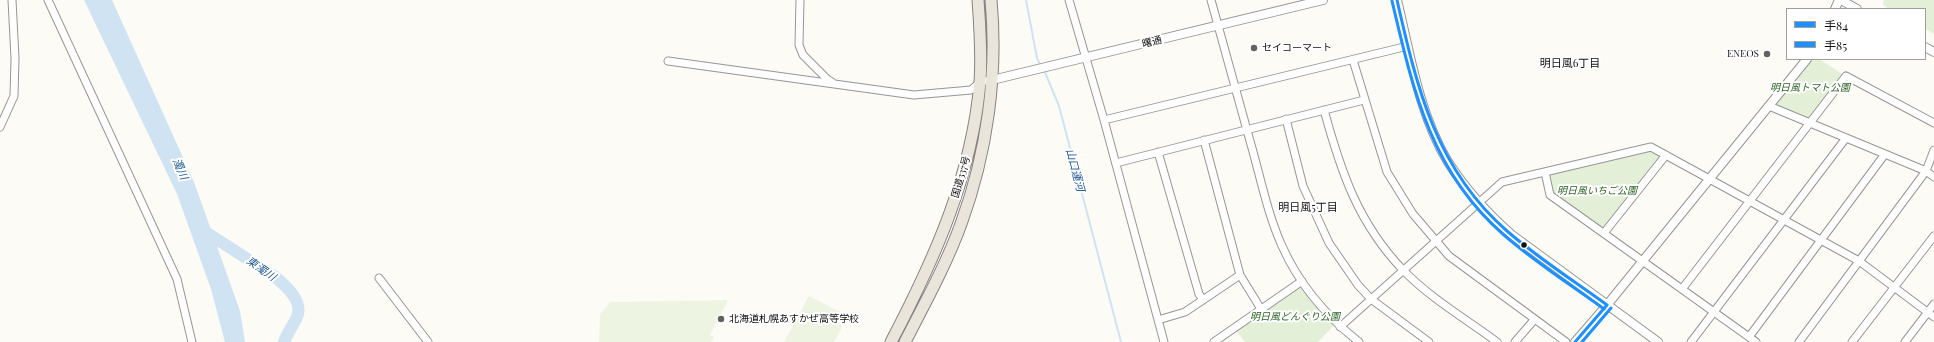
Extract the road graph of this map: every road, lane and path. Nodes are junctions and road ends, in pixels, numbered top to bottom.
1 (12, 0) edge
2 (48, 0) edge
3 (800, 0) edge
4 (978, 0) edge
5 (991, 0) edge
6 (1069, 0) edge
7 (1211, 0) edge
8 (1324, 0) edge
9 (1397, 0) edge
10 (1840, 0) edge
11 (1855, 8) edge
12 (1218, 26) junction
13 (1408, 46) junction
14 (1085, 59) junction
15 (1353, 60) junction
16 (1806, 60) edge
17 (668, 61) dead end
18 (992, 81) junction
19 (980, 82) junction
20 (833, 83) junction
21 (1236, 89) junction
22 (1364, 100) junction
23 (1769, 106) junction
24 (1324, 110) junction
25 (1104, 120) junction
26 (1286, 120) junction
27 (1810, 123) junction
28 (1934, 123) edge
29 (0, 127) edge
30 (1247, 129) junction
31 (1846, 138) junction
32 (1204, 140) junction
33 (1934, 150) edge
34 (1158, 152) junction
35 (1885, 154) junction
36 (1666, 155) junction
37 (1116, 162) junction
38 (1926, 171) junction
39 (1545, 172) junction
40 (1934, 177) edge
41 (1709, 179) junction
42 (1749, 201) junction
43 (1479, 204) junction
44 (1784, 220) junction
45 (1604, 233) junction
46 (1934, 236) edge
47 (1822, 240) junction
48 (1436, 242) junction
49 (1643, 261) junction
50 (1860, 261) junction
51 (1404, 270) junction
52 (1240, 276) junction
53 (379, 278) dead end
54 (1302, 281) junction
55 (1894, 287) junction
56 (1682, 289) junction
57 (1371, 299) junction
58 (1203, 300) junction
59 (1934, 304) edge
60 (1607, 305) junction
61 (1261, 309) junction
62 (1714, 312) junction
63 (1931, 315) edge
64 (1158, 320) junction
65 (1534, 320) junction
66 (1340, 327) junction
67 (1749, 337) junction
68 (192, 342) edge
69 (428, 342) edge
70 (891, 342) edge
71 (905, 342) edge
72 (1164, 342) edge
73 (1214, 342) edge
74 (1359, 342) edge
75 (1429, 342) edge
76 (1497, 342) edge
77 (1515, 342) edge
78 (1566, 342) edge
79 (1575, 342) edge
80 (1658, 342) edge
81 (1692, 342) edge
82 (1756, 342) edge
83 (1799, 342) edge
84 (1852, 342) edge
85 (1906, 342) edge

1 - 29 street
2 - 68 street
3 - 20 street
4 - 19 highway, 国道337号
5 - 18 highway, 国道337号
6 - 14 street
7 - 12 street
8 - 12 street, 曙通
9 - 13 street
10 - 11 street
12 - 14 street, 曙通
12 - 21 street
13 - 15 street
13 - 43 street
14 - 18 street, 曙通
14 - 25 street
15 - 21 street
15 - 22 street
16 - 23 street
17 - 20 street
18 - 19 street, 曙通
18 - 71 highway, 国道337号
19 - 20 street
19 - 70 highway, 国道337号
21 - 25 street
21 - 30 street
22 - 24 street
22 - 48 street
23 - 27 street
23 - 41 street
24 - 26 street
24 - 51 street
25 - 37 street
26 - 30 street
26 - 57 street
27 - 28 street
27 - 31 street
27 - 42 street
30 - 32 street
30 - 54 street
31 - 35 street
31 - 44 street
32 - 34 street
32 - 52 street
33 - 38 street
34 - 37 street
34 - 58 street
35 - 38 street
35 - 47 street
36 - 39 street
36 - 41 street
36 - 45 street
37 - 64 street
38 - 40 street
38 - 50 street
39 - 43 street
39 - 45 street
41 - 42 street
41 - 49 street
42 - 44 street
42 - 56 street
43 - 48 street
43 - 60 street
44 - 47 street
44 - 62 street
45 - 49 street
46 - 55 street
47 - 50 street
47 - 67 street
48 - 51 street
48 - 65 street
49 - 56 street
49 - 60 street
50 - 55 street
50 - 83 street
51 - 57 street
51 - 76 street
52 - 58 street
52 - 61 street
53 - 69 street
54 - 61 street
54 - 66 street
55 - 63 street
55 - 84 street
56 - 62 street
57 - 66 street
57 - 75 street
58 - 64 street
59 - 63 street
60 - 79 street
60 - 80 street
61 - 73 street
62 - 67 street
62 - 81 street
63 - 85 street
64 - 72 street
65 - 77 street
65 - 78 street
66 - 74 street
67 - 82 street

